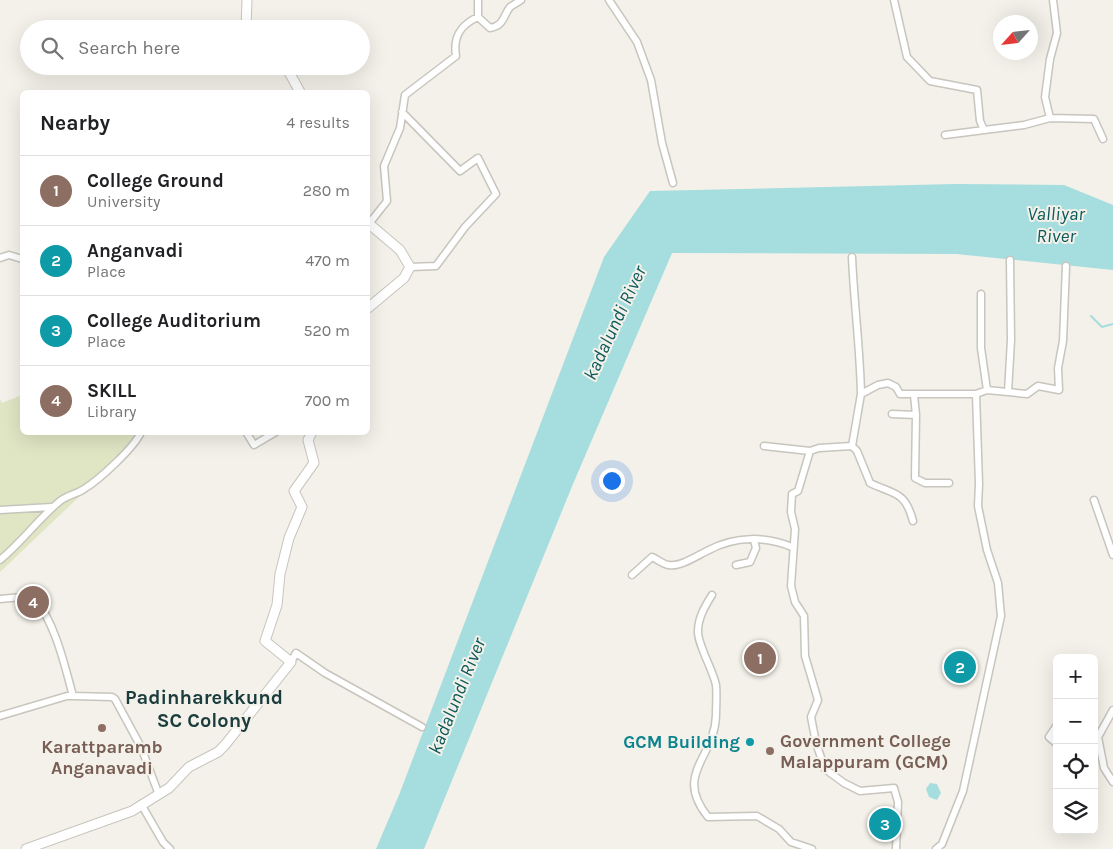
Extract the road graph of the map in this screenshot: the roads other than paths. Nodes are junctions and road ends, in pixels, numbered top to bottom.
1 (247, 0) edge
2 (478, 0) edge
3 (521, 0) edge
4 (609, 0) edge
5 (894, 0) edge
6 (1054, 0) edge
7 (478, 17) junction
8 (246, 20) edge
9 (291, 75) edge
10 (299, 90) edge
11 (402, 112) junction
12 (1050, 118) junction
13 (984, 130) junction
14 (945, 135) dead end
15 (1103, 140) dead end
16 (673, 183) dead end
17 (370, 222) edge
18 (370, 226) edge
19 (852, 257) dead end
20 (0, 258) edge
21 (20, 258) edge
22 (1010, 260) dead end
23 (1066, 266) dead end
24 (410, 267) junction
25 (982, 294) dead end
26 (370, 306) edge
27 (987, 390) junction
28 (1008, 392) junction
29 (861, 394) junction
30 (976, 394) junction
31 (914, 395) junction
32 (892, 414) dead end
33 (916, 415) junction
34 (139, 435) edge
35 (248, 435) edge
36 (270, 435) edge
37 (310, 435) edge
38 (764, 446) dead end
39 (852, 446) junction
40 (810, 452) junction
41 (949, 482) dead end
42 (1094, 500) dead end
43 (52, 508) junction
44 (0, 510) edge
45 (913, 520) dead end
46 (754, 540) junction
47 (792, 547) junction
48 (1113, 555) edge
49 (0, 560) edge
50 (736, 565) dead end
51 (632, 575) dead end
52 (712, 595) dead end
53 (0, 599) edge
54 (291, 662) junction
55 (73, 696) junction
56 (1113, 710) edge
57 (0, 716) edge
58 (422, 727) dead end
59 (1053, 731) edge
60 (1098, 734) edge
61 (1053, 740) edge
62 (1098, 744) edge
63 (1113, 782) edge
64 (159, 795) junction
65 (141, 804) junction
66 (26, 849) edge
67 (170, 849) edge
68 (812, 849) edge
69 (896, 849) edge
70 (936, 849) edge

1 - 8 main road
2 - 7 street
3 - 7 street
4 - 16 street
5 - 13 street
6 - 12 street
7 - 11 street
9 - 10 main road
11 - 17 street
11 - 24 street
12 - 13 street
12 - 15 street
13 - 14 street
18 - 24 main road
19 - 29 street
20 - 21 street
22 - 28 street
23 - 28 street
24 - 26 main road
25 - 27 street
27 - 28 street
27 - 30 street
29 - 31 street
29 - 39 street
30 - 31 street
30 - 70 street
31 - 33 street
32 - 33 street
33 - 41 street
34 - 43 street
35 - 36 street
37 - 54 main road
38 - 40 street
39 - 40 street
39 - 45 street
40 - 47 street
42 - 48 street
43 - 44 street
43 - 49 street
46 - 47 street
46 - 50 street
46 - 51 street
47 - 69 street
52 - 68 street
53 - 55 street
54 - 58 street
54 - 64 main road
55 - 57 street
55 - 64 street
56 - 60 street
59 - 61 street
62 - 63 street
64 - 65 main road
65 - 66 main road
65 - 67 street

